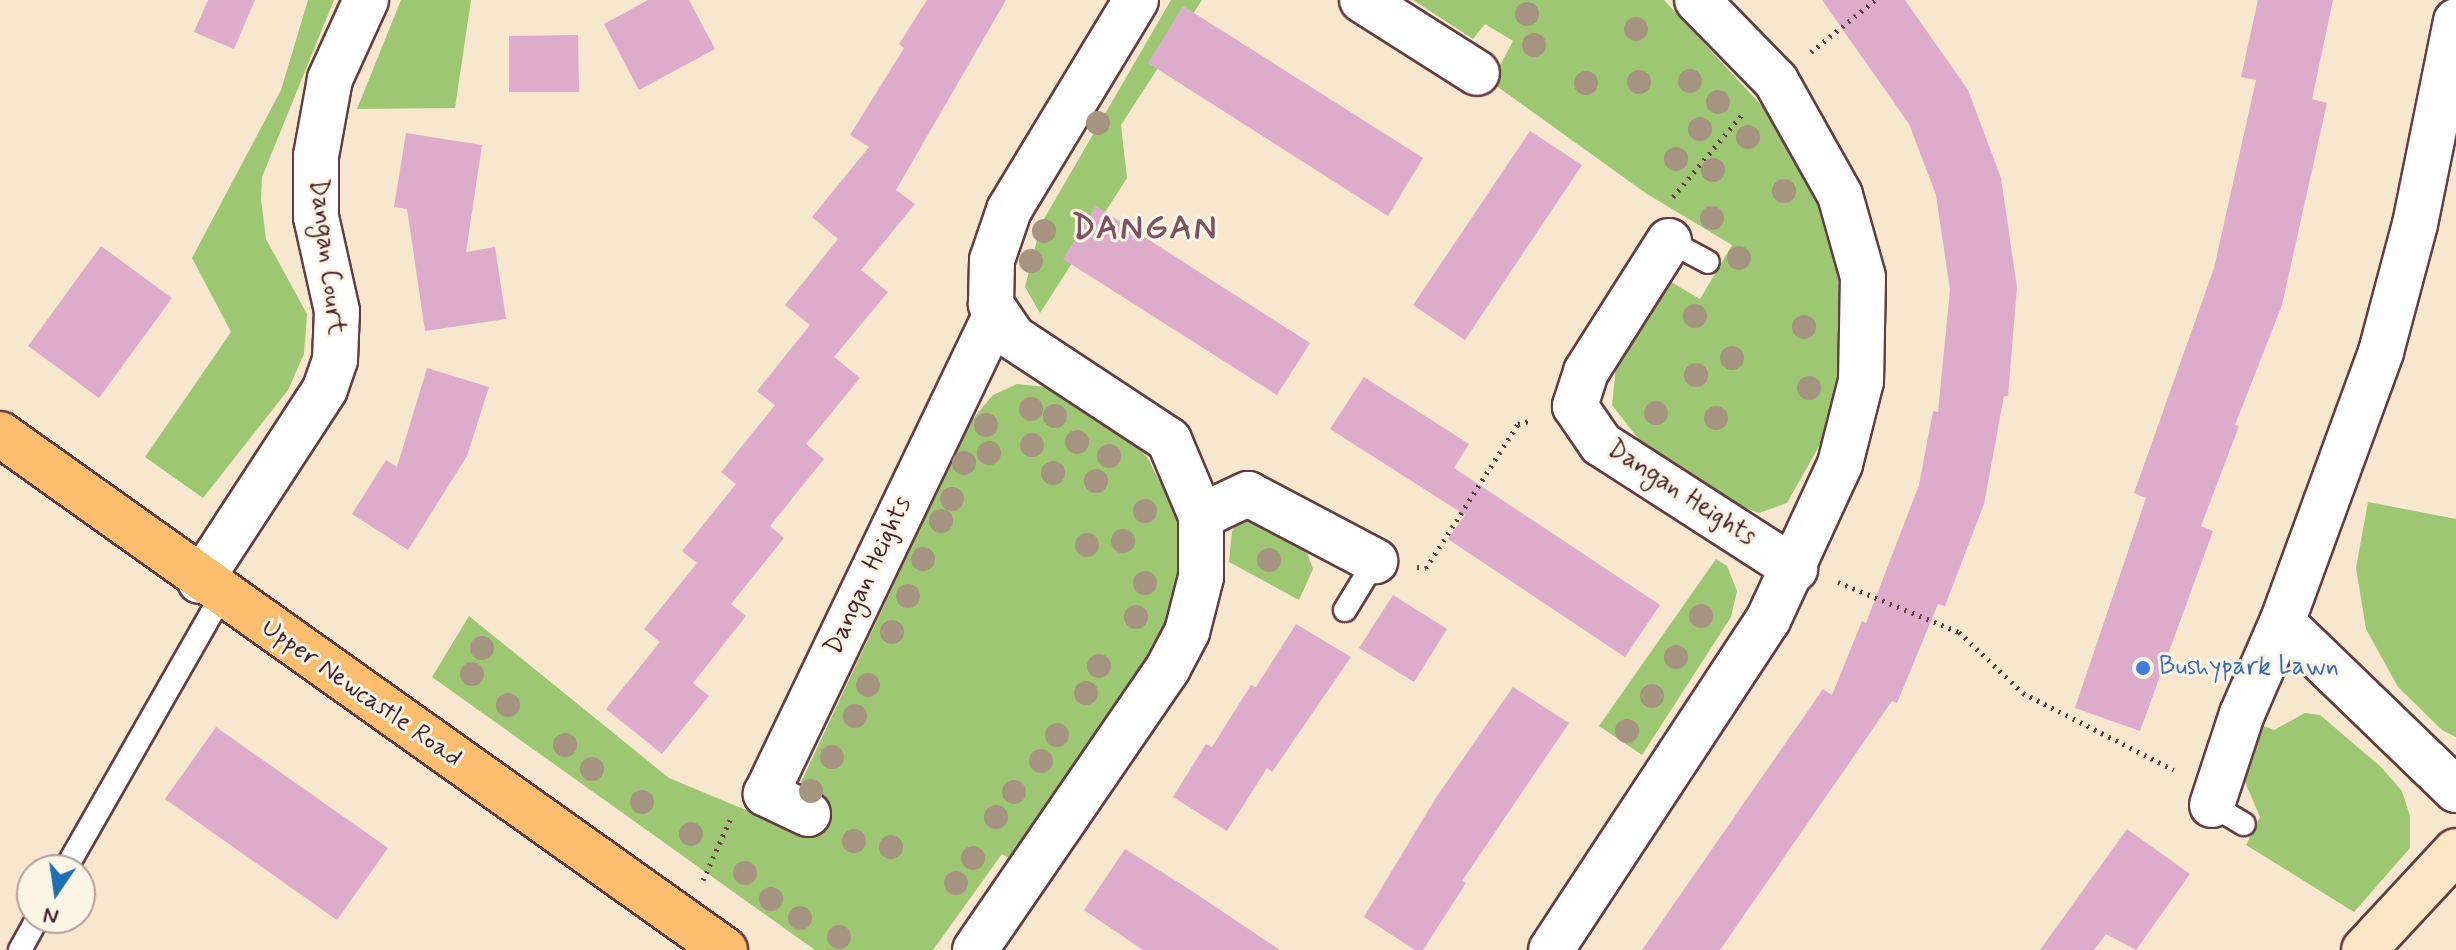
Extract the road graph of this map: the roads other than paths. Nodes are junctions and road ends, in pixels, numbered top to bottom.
1 (366, 0) edge
2 (1136, 0) edge
3 (1362, 0) edge
4 (1697, 0) edge
5 (2456, 21) edge
6 (1485, 60) dead end
7 (1669, 241) joint
8 (1708, 262) dead end
9 (995, 316) junction
10 (0, 434) edge
11 (1201, 516) junction
12 (1375, 561) joint
13 (1795, 569) junction
14 (211, 588) junction
15 (1345, 610) dead end
16 (2282, 622) junction
17 (2456, 790) edge
18 (2225, 806) road end
19 (808, 814) dead end
20 (2456, 851) edge
21 (73, 854) edge
22 (978, 949) edge
23 (725, 950) edge
24 (1551, 950) edge
25 (2364, 950) edge

1 - 14 street, Dangan Court
2 - 9 street
3 - 6 street
4 - 13 street
5 - 16 street
7 - 8 lane
7 - 13 street, Dangan Heights
9 - 11 street
9 - 19 street, Dangan Heights
10 - 14 main road, Upper Newcastle Road
11 - 12 street
11 - 22 street
12 - 15 lane
13 - 24 street
14 - 21 lane
14 - 23 main road, Upper Newcastle Road
16 - 17 street
16 - 18 street
20 - 25 street

